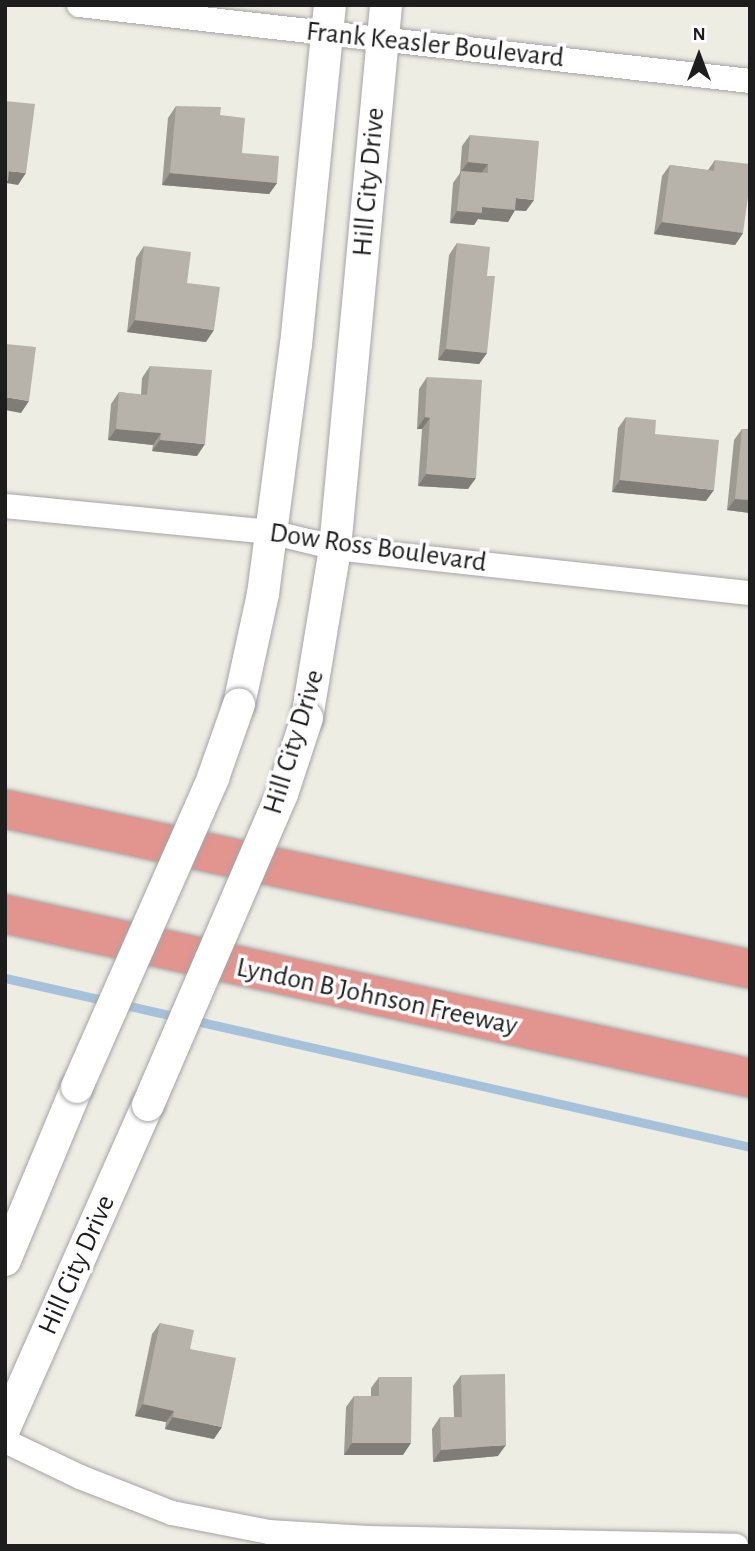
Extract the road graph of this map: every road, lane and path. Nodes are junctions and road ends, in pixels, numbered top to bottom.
1 (79, 5) edge
2 (386, 5) edge
3 (328, 19) edge
4 (382, 39) junction
5 (750, 80) edge
6 (5, 506) edge
7 (271, 532) junction
8 (335, 548) junction
9 (750, 593) edge
10 (5, 809) edge
11 (5, 914) edge
12 (750, 969) edge
13 (750, 1078) edge
14 (5, 1260) edge
15 (5, 1427) edge
16 (5, 1441) edge
17 (579, 1544) edge
18 (736, 1546) edge

1 - 3 street, Frank Keasler Boulevard
2 - 4 street, Hill City Drive
3 - 4 street, Frank Keasler Boulevard
3 - 7 street, Hill City Drive
4 - 5 street, Frank Keasler Boulevard
4 - 8 street, Hill City Drive
6 - 7 street, Dow Ross Boulevard
7 - 8 street, Dow Ross Boulevard
7 - 14 street, Hill City Drive, bridge
8 - 9 street, Dow Ross Boulevard
8 - 15 street, Hill City Drive, bridge
10 - 12 highway
11 - 13 highway, Lyndon B Johnson Freeway
16 - 17 street
17 - 18 street

